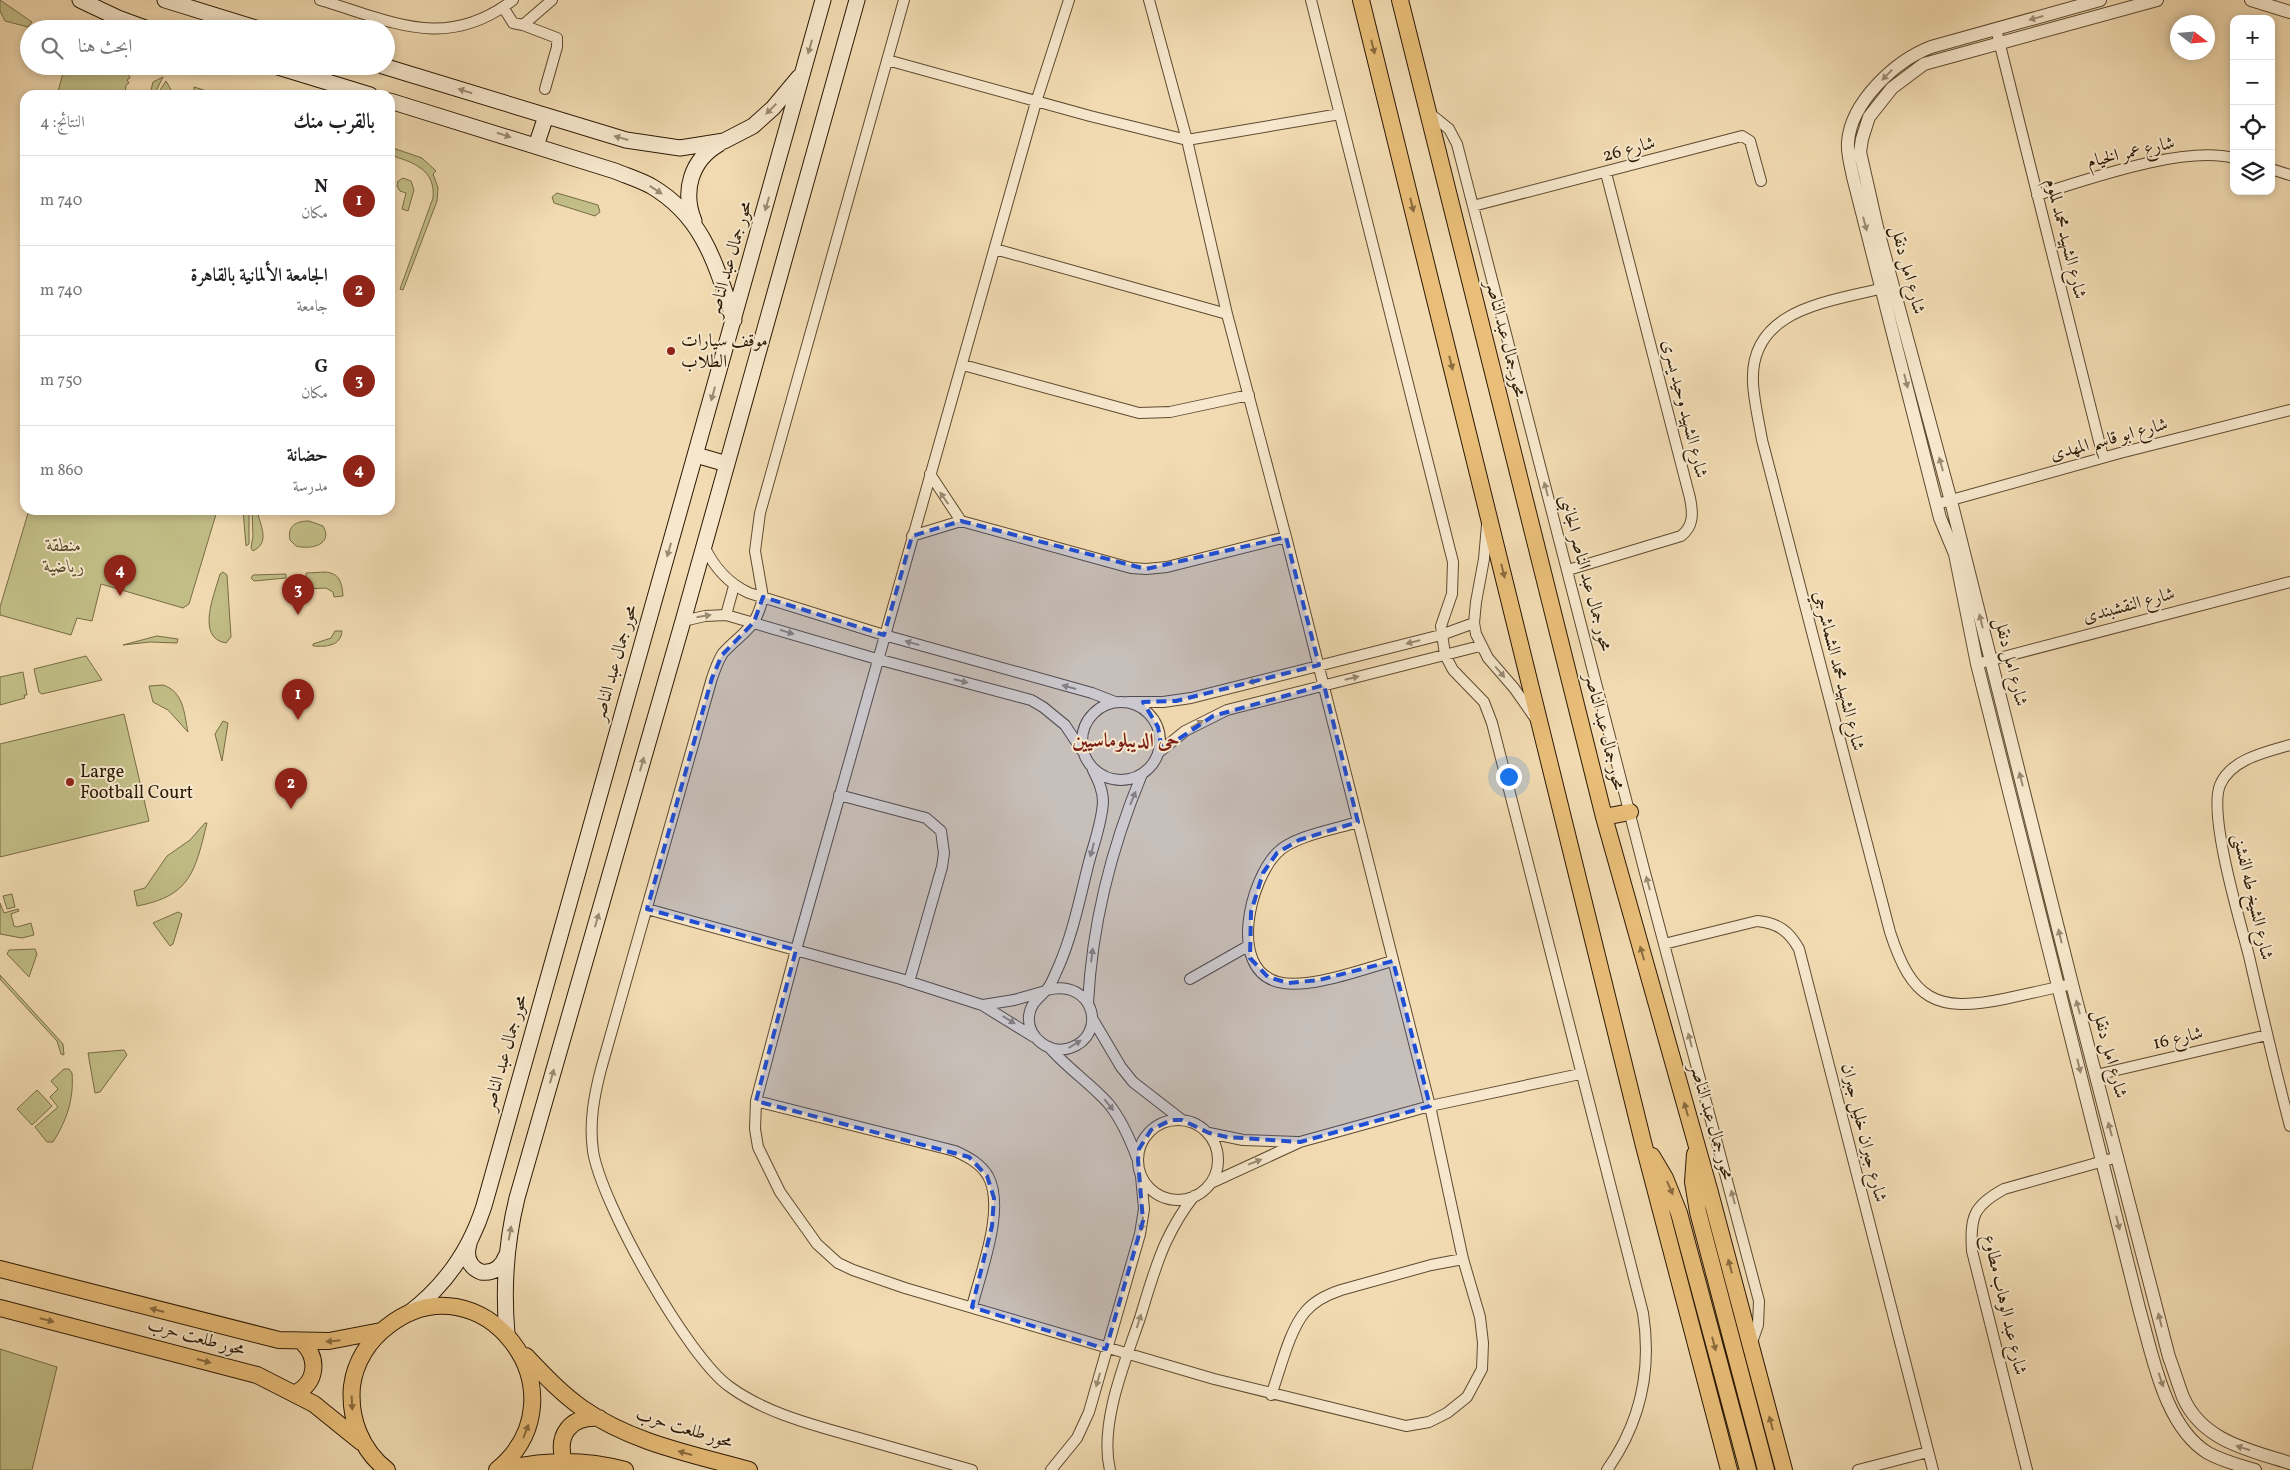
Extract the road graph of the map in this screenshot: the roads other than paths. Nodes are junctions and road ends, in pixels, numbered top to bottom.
1 (80, 0) edge
2 (164, 0) edge
3 (320, 0) edge
4 (513, 0) edge
5 (552, 0) edge
6 (823, 0) edge
7 (857, 0) edge
8 (904, 0) edge
9 (1069, 0) edge
10 (1311, 0) edge
11 (1361, 0) edge
12 (1400, 0) edge
13 (2100, 0) edge
14 (2157, 0) edge
15 (2251, 0) edge
16 (1148, 1) edge
17 (503, 7) junction
18 (2290, 12) edge
19 (123, 20) edge
20 (230, 20) edge
21 (389, 20) edge
22 (395, 22) edge
23 (523, 25) junction
24 (1996, 29) junction
25 (2000, 43) junction
26 (886, 60) junction
27 (395, 70) edge
28 (803, 72) junction
29 (304, 75) edge
30 (544, 89) dead end
31 (354, 90) edge
32 (1036, 102) junction
33 (395, 103) edge
34 (1426, 110) junction
35 (1340, 114) junction
36 (546, 116) junction
37 (1186, 140) junction
38 (724, 141) junction
39 (536, 146) junction
40 (2230, 157) edge
41 (2275, 170) edge
42 (1606, 173) junction
43 (2290, 174) edge
44 (1760, 181) dead end
45 (2037, 194) junction
46 (1473, 206) junction
47 (696, 225) junction
48 (995, 249) junction
49 (1888, 287) junction
50 (1228, 314) junction
51 (734, 320) junction
52 (962, 365) junction
53 (1249, 395) junction
54 (2290, 410) edge
55 (696, 455) junction
56 (2103, 458) junction
57 (727, 464) junction
58 (930, 474) junction
59 (1950, 501) junction
60 (1937, 504) junction
61 (1488, 509) junction
62 (961, 520) junction
63 (912, 536) junction
64 (1286, 537) junction
65 (704, 546) junction
66 (1568, 570) junction
67 (2290, 582) edge
68 (734, 586) junction
69 (763, 597) junction
70 (726, 614) junction
71 (683, 621) junction
72 (754, 622) junction
73 (1474, 623) junction
74 (884, 635) junction
75 (1441, 635) junction
76 (1480, 646) junction
77 (1445, 654) junction
78 (877, 659) junction
79 (1992, 660) junction
80 (1977, 664) junction
81 (1319, 665) junction
82 (1324, 685) junction
83 (1115, 702) junction
84 (1128, 702) junction
85 (1541, 726) junction
86 (2290, 745) edge
87 (1083, 752) junction
88 (1158, 754) junction
89 (1093, 770) junction
90 (1142, 774) junction
91 (839, 795) junction
92 (1630, 812) junction
93 (1604, 816) junction
94 (1358, 822) junction
95 (647, 908) junction
96 (1664, 944) junction
97 (1248, 946) junction
98 (796, 950) junction
99 (1393, 961) junction
100 (1190, 979) dead end
101 (908, 982) junction
102 (2072, 984) junction
103 (2059, 987) junction
104 (1045, 991) junction
105 (1088, 1003) junction
106 (982, 1005) junction
107 (1092, 1018) junction
108 (2267, 1035) junction
109 (1035, 1037) junction
110 (1049, 1048) junction
111 (1580, 1074) junction
112 (2096, 1075) junction
113 (756, 1102) junction
114 (1430, 1106) junction
115 (1182, 1120) junction
116 (2290, 1126) edge
117 (1208, 1133) junction
118 (1300, 1142) junction
119 (1696, 1144) junction
120 (1644, 1146) junction
121 (2118, 1157) junction
122 (1138, 1160) junction
123 (2102, 1161) junction
124 (1141, 1176) junction
125 (1211, 1183) junction
126 (1194, 1196) junction
127 (469, 1243) junction
128 (507, 1255) junction
129 (1463, 1259) junction
130 (0, 1269) edge
131 (972, 1307) junction
132 (0, 1308) edge
133 (406, 1314) junction
134 (381, 1331) junction
135 (507, 1334) junction
136 (302, 1342) junction
137 (1751, 1346) junction
138 (518, 1347) junction
139 (1106, 1349) junction
140 (1128, 1354) junction
141 (296, 1393) junction
142 (1271, 1395) junction
143 (598, 1418) junction
144 (364, 1445) junction
145 (1928, 1452) junction
146 (564, 1462) junction
147 (2290, 1463) edge
148 (387, 1470) edge
149 (497, 1470) edge
150 (502, 1470) edge
151 (625, 1470) edge
152 (749, 1470) edge
153 (972, 1470) edge
154 (1051, 1470) edge
155 (1110, 1470) edge
156 (1607, 1470) edge
157 (1729, 1470) edge
158 (1748, 1470) edge
159 (1766, 1470) edge
160 (1784, 1470) edge
161 (1858, 1470) edge
162 (1932, 1470) edge
163 (2027, 1470) edge
164 (2255, 1470) edge

1 - 19 main road
2 - 20 main road
3 - 21 street
4 - 17 street
5 - 23 street
6 -> 28 main road, محور جمال عبد الناصر
7 - 57 main road
8 - 26 street
9 - 32 street
10 - 35 street
11 -> 61 main road
12 - 34 main road, محور جمال عبد الناصر
13 -> 24 street, شارع امل دنقل
14 - 25 street, شارع امل دنقل
15 - 18 street
16 - 37 street
17 - 22 street
17 - 23 street
23 - 30 street
24 - 25 street, شارع الشهيد محمد لملوم
24 -> 49 street, شارع امل دنقل
25 - 45 street, شارع الشهيد محمد لملوم
25 - 49 street, شارع امل دنقل
26 - 32 street
26 - 69 street
36 -> 27 main road
28 -> 38 main road
28 -> 51 main road, محور جمال عبد الناصر
29 - 31 main road
32 - 37 street
32 - 48 street
33 -> 39 main road
34 - 46 street, محور جمال عبد الناصر الجانبى
34 - 93 main road, محور جمال عبد الناصر
35 - 37 street
35 - 75 street
38 -> 36 main road
36 - 39 main road
37 - 50 street
38 - 47 main road
39 -> 47 main road
40 - 45 street, شارع عمر الخيام
41 - 43 street
42 - 44 street, شارع 26
42 - 46 street, شارع 26
42 - 66 street, شارع الشهيد وحيد يسرى
45 - 56 street, شارع الشهيد محمد لملوم
66 -> 46 street, محور جمال عبد الناصر الجانبى
47 - 51 main road
48 - 50 street
48 - 52 street
59 -> 49 street, شارع امل دنقل
49 -> 60 street, شارع امل دنقل
49 - 103 street, شارع الشهيد محمد الشماشرجي
50 - 53 street
51 -> 55 main road, محور جمال عبد الناصر
52 - 53 street
52 - 58 street
53 - 64 street
54 - 56 street, شارع ابو قاسم المهدى
55 - 57 main road
55 -> 127 main road, محور جمال عبد الناصر
56 - 59 street, شارع ابو قاسم المهدى
57 - 65 main road
62 -> 58 street
58 - 63 street
59 - 60 street, شارع ابو قاسم المهدى
79 -> 59 street, شارع امل دنقل
60 - 80 street, شارع امل دنقل
61 - 73 street
61 -> 85 main road
62 - 63 street
62 - 64 street
63 - 74 street
64 - 81 street
65 - 68 street
65 - 71 main road
66 - 92 street, محور جمال عبد الناصر الجانبى
67 - 79 street, شارع النقشبندى
68 - 69 street
68 - 70 street
69 - 72 street
69 - 74 street
71 -> 70 street
70 - 72 street
128 -> 71 main road
72 -> 78 street
72 - 95 street
73 - 75 street
73 - 76 street
74 - 78 street
83 -> 74 street
75 - 77 street
75 -> 81 street
76 - 77 street
76 -> 85 street
82 -> 77 street
77 - 111 street
78 -> 87 street
78 - 91 street
79 - 80 street, شارع النقشبندى
102 -> 79 street, شارع امل دنقل
80 - 103 street, شارع امل دنقل
81 - 82 street
81 -> 84 street
88 -> 82 street
82 - 94 street
83 - 84 street
83 - 87 street
84 - 88 street
85 - 120 main road
86 - 108 street, شارع الشيخ طه الفشنى
87 - 89 street
88 - 90 street
89 - 90 street
89 -> 104 street
105 -> 90 street
91 - 98 street
91 - 101 street
92 - 93 main road
96 -> 92 street, محور جمال عبد الناصر الجانبى
119 -> 93 main road, محور جمال عبد الناصر
94 - 97 street
94 - 99 street
95 - 98 street
95 - 153 street
137 -> 96 street, محور جمال عبد الناصر الجانبى
96 - 145 street, شارع جبران خليل جبران
97 - 99 street
97 - 100 street
98 - 101 street
98 - 113 street
99 - 114 street
101 - 106 street
102 - 103 street, شارع الشهيد محمد الشماشرجي
112 -> 102 street, شارع امل دنقل
103 -> 123 street, شارع امل دنقل
104 - 105 street
104 - 106 street
104 - 109 street
105 - 107 street
106 -> 109 street
110 -> 107 street
107 - 115 street
108 - 112 street, شارع 16
108 - 116 street, شارع الشيخ طه الفشنى
109 - 110 street
110 -> 122 street
111 - 114 street
111 - 156 street
121 -> 112 street, شارع امل دنقل
113 - 131 street
113 - 131 street
114 - 118 street
114 - 129 street
115 - 117 street
115 - 122 street
117 - 118 street
117 - 125 street
125 -> 118 street
137 -> 119 main road, محور جمال عبد الناصر
119 - 159 main road
120 - 157 main road
120 -> 158 main road
121 - 123 street, شارع عبد الوهاب مطاوع
147 -> 121 street, شارع امل دنقل
122 - 124 street
123 - 163 street, شارع عبد الوهاب مطاوع
123 -> 164 street, شارع امل دنقل
124 - 126 street
124 -> 139 street
125 - 126 street
140 -> 126 street
127 - 128 main road
127 - 133 main road, محور جمال عبد الناصر
128 - 135 main road
129 - 142 street
129 - 142 street
136 -> 130 main road, محور طلعت حرب
131 - 139 street
132 -> 141 main road, محور طلعت حرب
133 - 134 main road
133 - 135 main road
134 -> 136 main road, محور طلعت حرب
134 -> 144 main road
135 - 138 main road
136 - 141 main road
160 -> 137 main road, محور جمال عبد الناصر
138 - 143 main road, محور طلعت حرب
149 -> 138 main road
139 - 140 street
139 -> 154 street
140 - 142 street
140 - 155 street
141 - 144 main road, محور طلعت حرب
143 - 146 main road
152 -> 143 main road, محور طلعت حرب
144 - 148 main road, محور طلعت حرب
145 - 161 street
145 - 162 street, شارع جبران خليل جبران
146 - 150 main road
146 - 151 main road

